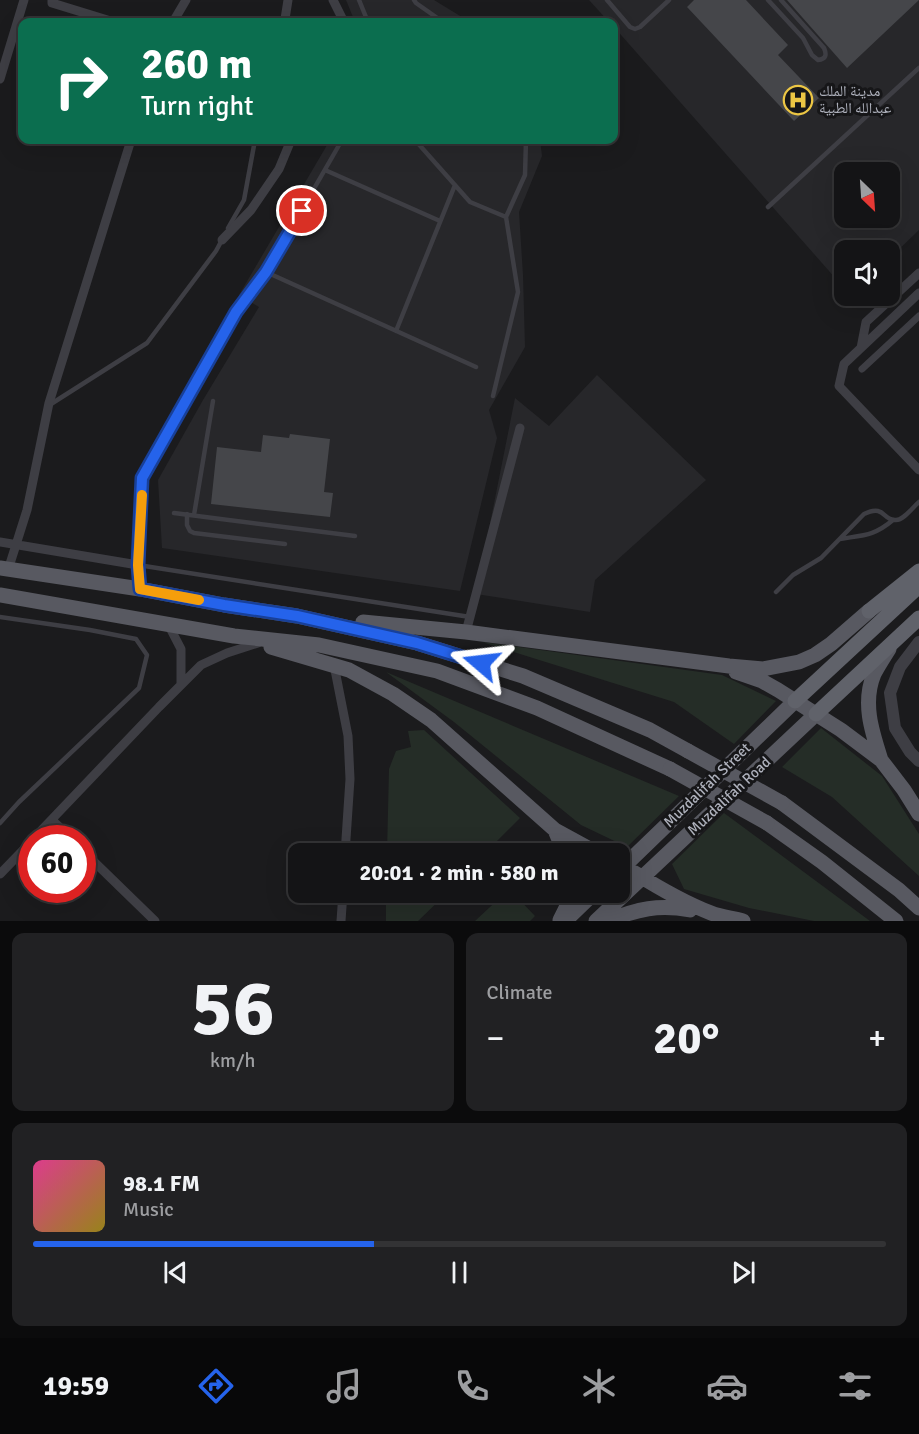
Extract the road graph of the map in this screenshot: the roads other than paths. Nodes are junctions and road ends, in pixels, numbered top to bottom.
1 (24, 0) edge
2 (52, 0) edge
3 (186, 0) edge
4 (288, 0) edge
5 (333, 0) edge
6 (359, 0) edge
7 (414, 0) edge
8 (607, 0) edge
9 (669, 0) edge
10 (768, 0) edge
11 (781, 0) edge
12 (18, 18) edge
13 (18, 18) edge
14 (101, 18) edge
15 (175, 18) edge
16 (285, 18) edge
17 (342, 18) edge
18 (366, 18) edge
19 (437, 18) edge
20 (2, 67) edge
21 (919, 68) edge
22 (0, 79) edge
23 (130, 144) edge
24 (254, 144) edge
25 (289, 144) edge
26 (340, 144) edge
27 (419, 144) edge
28 (526, 144) edge
29 (325, 170) junction
30 (455, 185) junction
31 (768, 207) dead end
32 (506, 216) junction
33 (440, 221) junction
34 (222, 240) junction
35 (266, 272) junction
36 (919, 273) edge
37 (919, 293) edge
38 (919, 316) edge
39 (396, 331) junction
40 (861, 348) junction
41 (476, 368) dead end
42 (862, 369) dead end
43 (493, 396) dead end
44 (213, 401) dead end
45 (48, 406) junction
46 (520, 428) dead end
47 (919, 470) edge
48 (919, 502) edge
49 (174, 513) dead end
50 (187, 514) junction
51 (194, 515) junction
52 (893, 520) junction
53 (355, 536) dead end
54 (839, 540) junction
55 (0, 542) edge
56 (17, 544) junction
57 (285, 544) dead end
58 (919, 562) edge
59 (138, 565) junction
60 (4, 569) edge
61 (919, 571) edge
62 (919, 586) edge
63 (140, 589) junction
64 (776, 592) dead end
65 (0, 595) edge
66 (869, 611) junction
67 (297, 616) junction
68 (0, 617) edge
69 (919, 618) edge
70 (168, 624) junction
71 (468, 625) junction
72 (919, 625) edge
73 (234, 636) junction
74 (919, 642) edge
75 (258, 643) junction
76 (892, 644) junction
77 (715, 664) junction
78 (334, 665) junction
79 (182, 684) junction
80 (795, 701) junction
81 (816, 714) junction
82 (881, 760) junction
83 (919, 761) edge
84 (919, 814) edge
85 (52, 820) junction
86 (0, 823) edge
87 (47, 825) edge
88 (57, 825) edge
89 (555, 830) junction
90 (346, 843) edge
91 (560, 843) edge
92 (579, 843) edge
93 (18, 855) edge
94 (630, 858) edge
95 (96, 864) edge
96 (630, 872) edge
97 (0, 874) edge
98 (643, 878) junction
99 (342, 903) edge
100 (568, 903) edge
101 (584, 903) edge
102 (919, 908) edge
103 (712, 913) junction
104 (155, 921) edge
105 (341, 921) edge
106 (559, 921) edge
107 (565, 921) edge
108 (596, 921) edge
109 (608, 921) edge
110 (743, 921) edge
111 (896, 921) edge

1 - 13 street
2 - 14 street
3 - 15 street
4 - 16 street
5 - 17 street
6 - 18 lane
7 - 19 lane
8 - 9 lane
10 - 11 lane
12 - 20 street
20 - 22 street
21 - 31 lane
23 - 45 street
24 - 34 lane
25 - 34 street
26 - 29 lane
27 - 30 lane
28 - 32 lane
29 - 33 lane
29 - 35 lane
30 - 32 lane
30 - 33 lane
32 - 43 lane
33 - 39 lane
34 - 45 lane
35 - 39 lane
35 - 59 lane
36 - 40 street
37 - 40 street
38 - 42 street
39 - 41 lane
40 - 47 street
44 - 51 lane
45 - 56 street
46 - 71 street
48 - 52 lane
49 - 50 lane
50 - 51 lane
50 - 57 lane
51 - 53 lane
52 - 54 lane
52 - 54 lane
54 - 64 lane
55 - 56 street
56 - 59 street
56 - 60 street
58 - 66 street
59 - 63 lane
59 - 71 lane
60 - 63 main road
61 - 66 highway
62 - 80 highway
63 - 67 main road
65 - 70 main road
66 - 77 main road
67 - 71 main road
67 - 102 main road, bridge
68 - 86 lane
69 - 76 highway
70 - 73 main road
70 - 79 street
71 - 77 main road
72 - 76 highway
73 - 75 main road
73 - 111 main road, bridge
74 - 83 street
75 - 78 main road
75 - 79 street
76 - 81 highway
76 - 82 main road
77 - 80 main road
78 - 89 main road
78 - 90 street
79 - 85 street
80 - 81 main road
80 - 94 main road, Muzdalifah Street
81 - 82 main road
81 - 98 main road, Muzdalifah Road
82 - 84 main road
85 - 87 street
85 - 88 street
89 - 91 main road
89 - 92 main road
93 - 97 street
95 - 104 street
96 - 98 main road
98 - 103 main road
98 - 108 main road
99 - 105 street
100 - 106 main road
101 - 107 main road
103 - 109 main road
103 - 110 main road

